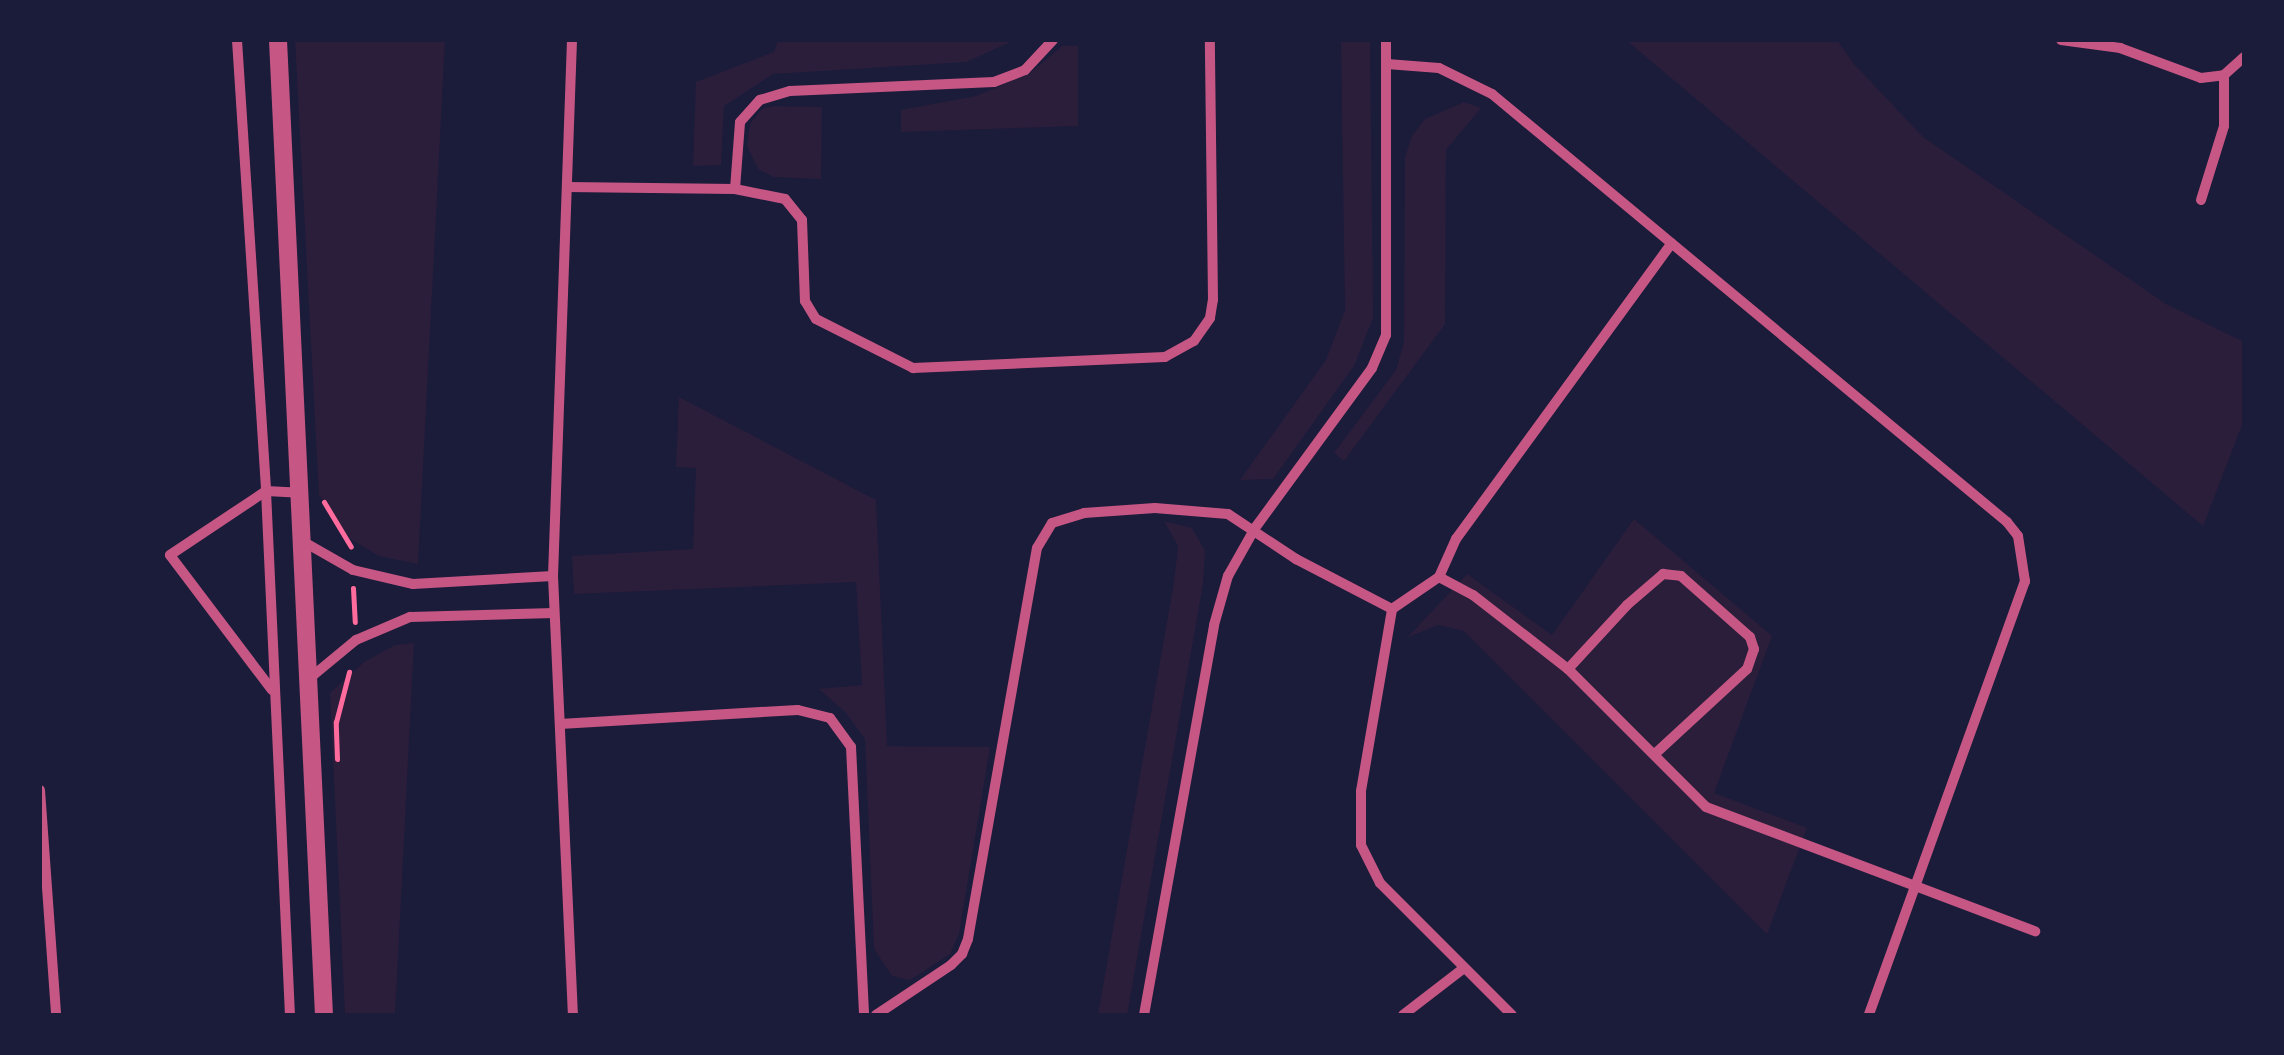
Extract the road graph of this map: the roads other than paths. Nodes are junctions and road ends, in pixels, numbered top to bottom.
1 (236, 40) edge
2 (278, 40) edge
3 (572, 40) edge
4 (1053, 40) edge
5 (1210, 40) edge
6 (1386, 40) edge
7 (2061, 40) edge
8 (2244, 57) edge
9 (1387, 64) junction
10 (2224, 75) junction
11 (567, 187) junction
12 (734, 189) junction
13 (2201, 200) dead end
14 (1672, 243) junction
15 (266, 491) junction
16 (300, 493) junction
17 (1255, 528) junction
18 (304, 542) junction
19 (554, 576) junction
20 (1439, 578) junction
21 (1392, 609) junction
22 (554, 612) junction
23 (1568, 669) junction
24 (310, 678) junction
25 (272, 691) junction
26 (560, 724) junction
27 (1655, 754) junction
28 (40, 790) edge
29 (1916, 888) junction
30 (2035, 932) dead end
31 (1464, 968) junction
32 (56, 1015) edge
33 (290, 1015) edge
34 (324, 1015) edge
35 (574, 1015) edge
36 (864, 1015) edge
37 (876, 1015) edge
38 (1144, 1015) edge
39 (1402, 1015) edge
40 (1512, 1015) edge
41 (1869, 1015) edge

1 - 15 street
2 - 16 street
3 - 11 street
4 - 12 street
5 - 12 street
6 - 9 street
7 - 10 street
8 - 10 street
9 - 14 street
9 - 17 street
10 - 13 street
11 - 12 street
11 - 19 street
14 - 20 street
14 - 29 street
15 - 16 street
15 - 25 street
15 - 25 street
16 - 18 street
17 - 21 street
17 - 37 street
17 - 38 street
18 - 19 street
18 - 24 street
19 - 22 street
20 - 21 street
20 - 23 street
21 - 31 street
22 - 24 street
22 - 26 street
23 - 27 street
23 - 27 street
24 - 34 street
25 - 33 street
26 - 35 street
26 - 36 street
27 - 29 street
28 - 32 street
29 - 30 street
29 - 41 street
31 - 39 street
31 - 40 street

